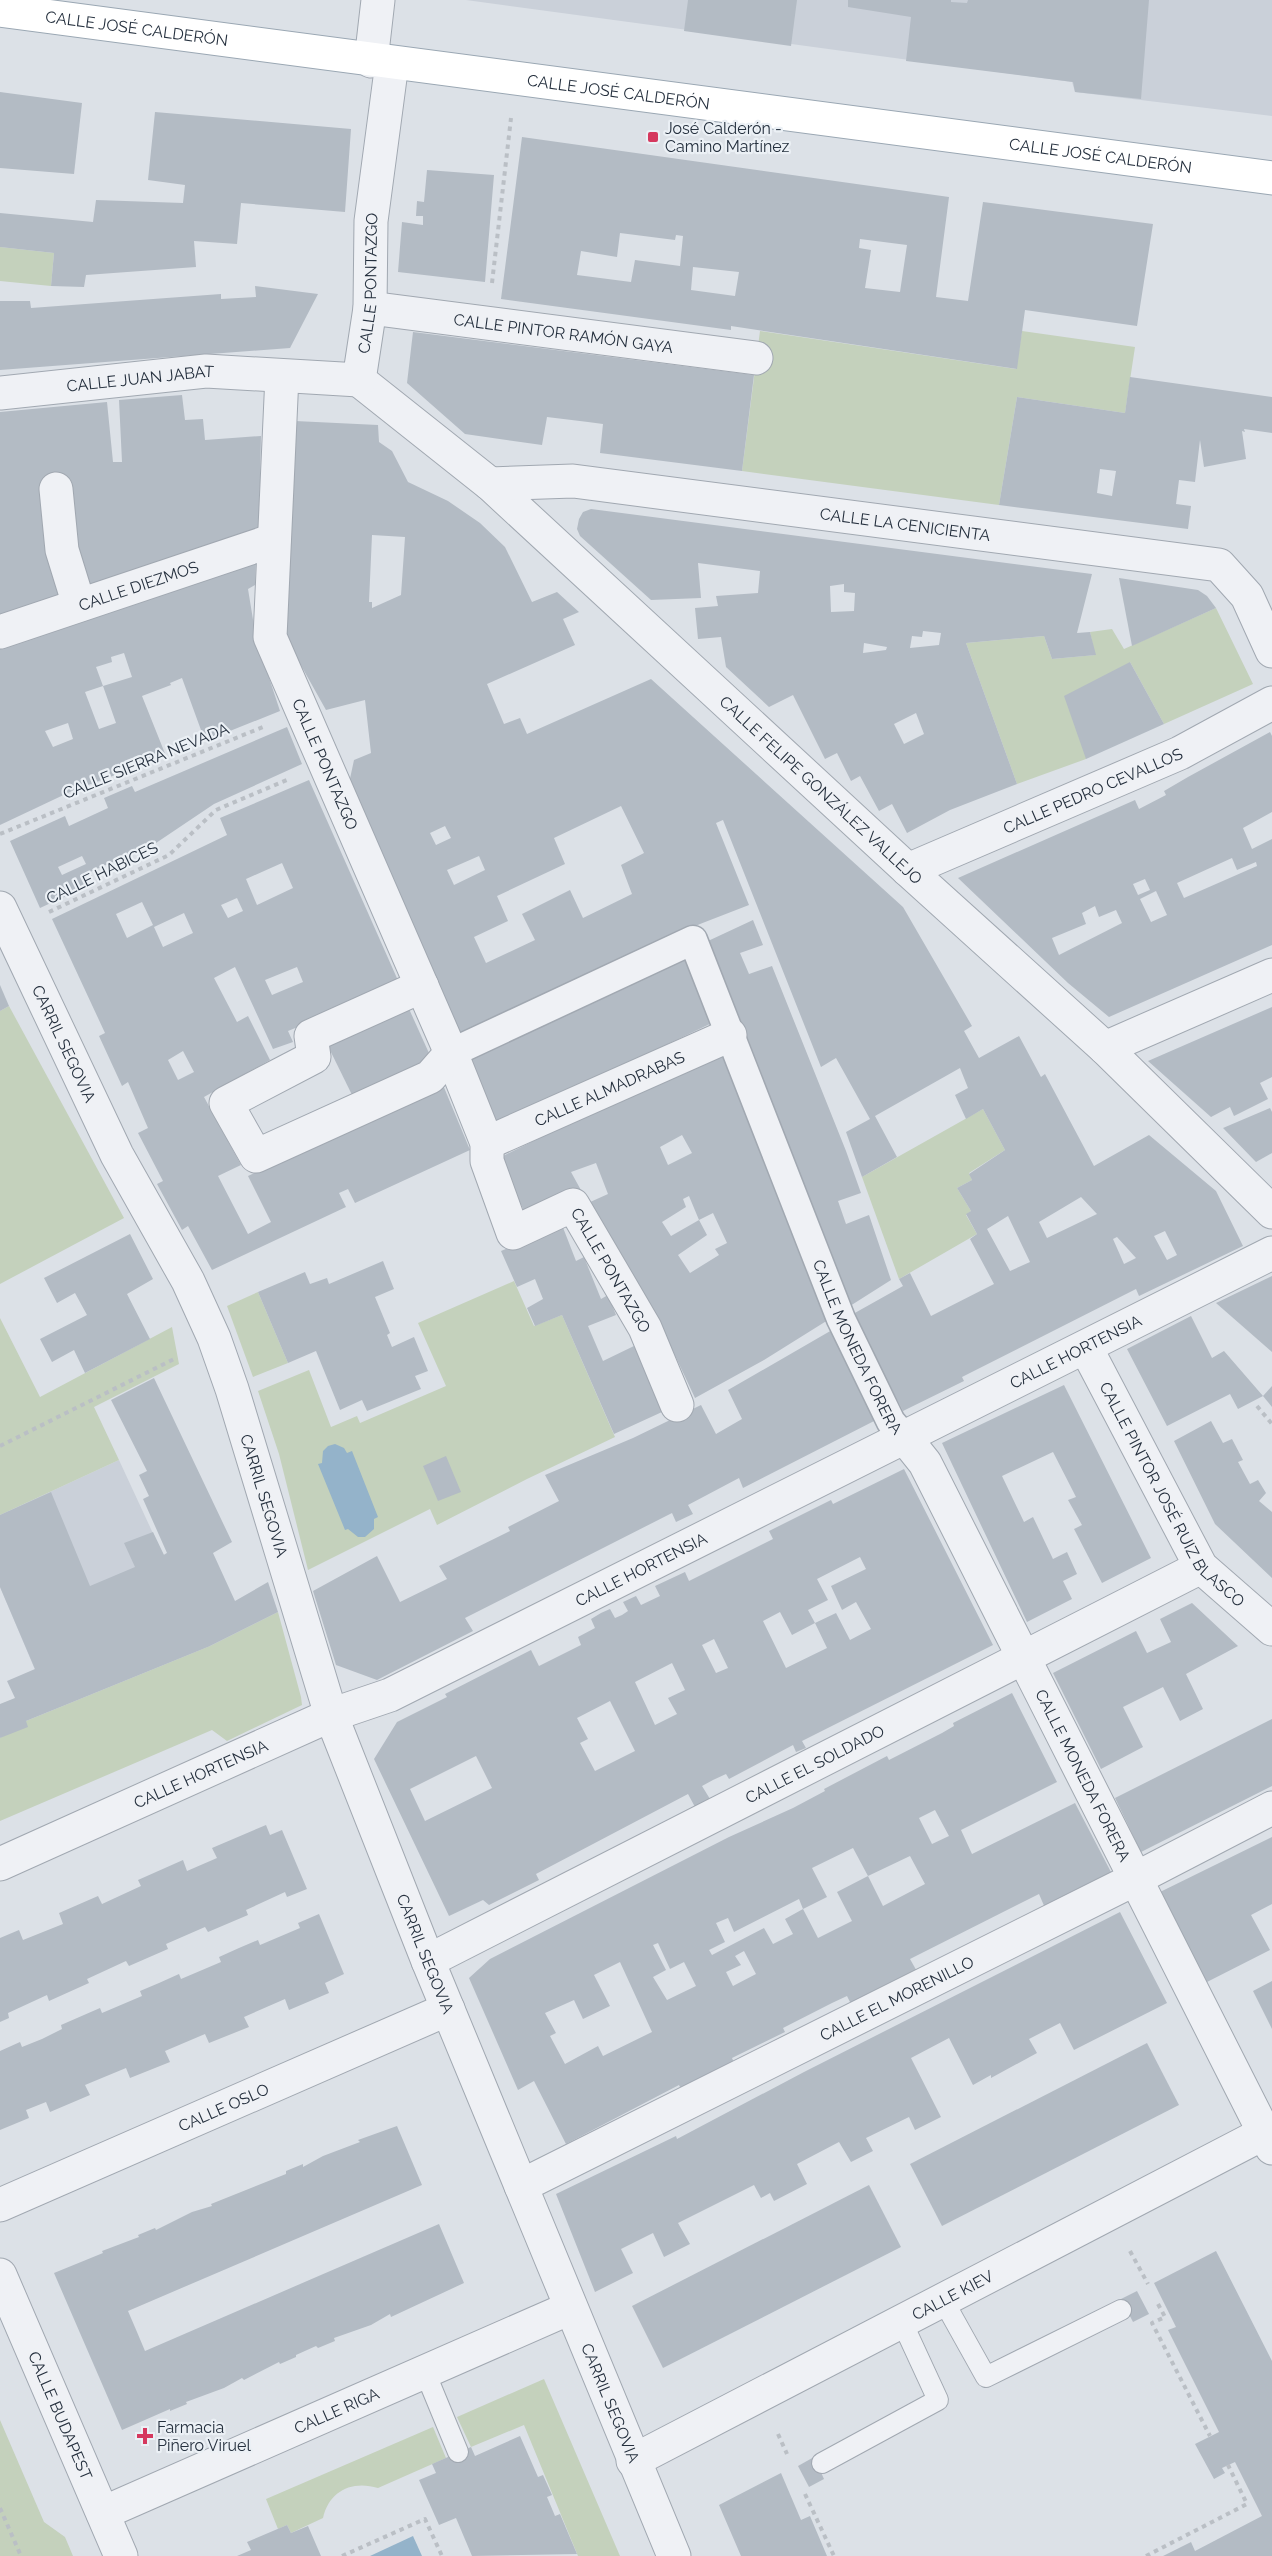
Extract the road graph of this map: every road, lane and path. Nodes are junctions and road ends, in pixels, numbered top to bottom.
1 (378, 0) edge
2 (0, 10) edge
3 (382, 62) junction
4 (516, 79) junction
5 (1272, 178) edge
6 (370, 308) junction
7 (488, 323) junction
8 (756, 358) dead end
9 (282, 376) junction
10 (359, 380) junction
11 (0, 393) edge
12 (490, 484) junction
13 (56, 489) dead end
14 (274, 540) junction
15 (79, 605) junction
16 (0, 632) edge
17 (1272, 651) edge
18 (1272, 703) edge
19 (302, 711) junction
20 (325, 763) junction
21 (0, 834) edge
22 (908, 870) junction
23 (5, 920) edge
24 (1272, 975) edge
25 (422, 986) junction
26 (730, 1035) junction
27 (1105, 1048) junction
28 (451, 1053) junction
29 (487, 1143) junction
30 (1272, 1212) edge
31 (1272, 1253) edge
32 (214, 1338) junction
33 (1086, 1348) junction
34 (677, 1405) dead end
35 (1257, 1406) dead end
36 (1272, 1424) edge
37 (905, 1438) junction
38 (0, 1446) edge
39 (1201, 1567) junction
40 (1272, 1629) edge
41 (1023, 1657) junction
42 (331, 1715) junction
43 (1272, 1808) edge
44 (0, 1864) edge
45 (1135, 1879) junction
46 (428, 1961) junction
47 (448, 2009) junction
48 (1270, 2137) edge
49 (521, 2186) junction
50 (0, 2205) edge
51 (1138, 2265) dead end
52 (0, 2275) edge
53 (1148, 2286) dead end
54 (1154, 2296) dead end
55 (943, 2300) junction
56 (570, 2308) junction
57 (1121, 2310) dead end
58 (902, 2322) junction
59 (425, 2372) junction
60 (1210, 2436) dead end
61 (784, 2448) dead end
62 (458, 2452) dead end
63 (789, 2459) dead end
64 (633, 2461) junction
65 (822, 2463) dead end
66 (1228, 2465) dead end
67 (804, 2491) dead end
68 (0, 2508) edge
69 (103, 2513) junction
70 (21, 2556) edge
71 (121, 2556) edge
72 (342, 2556) edge
73 (442, 2556) edge
74 (674, 2556) edge
75 (834, 2556) edge
76 (1146, 2556) edge

1 - 3 street, CALLE PONTAZGO
2 - 3 main road, CALLE JOSÉ CALDERÓN
3 - 4 main road, CALLE JOSÉ CALDERÓN
3 - 6 street, CALLE PONTAZGO
4 - 5 main road, CALLE JOSÉ CALDERÓN
4 - 7 path
6 - 7 street, CALLE PINTOR RAMÓN GAYA
6 - 10 street, CALLE PONTAZGO
7 - 8 street, CALLE PINTOR RAMÓN GAYA
9 - 10 street
9 - 11 street, CALLE JUAN JABAT
9 - 14 street, CALLE PONTAZGO
10 - 12 street, CALLE FELIPE GONZÁLEZ VALLEJO
12 - 17 street, CALLE LA CENICIENTA
12 - 22 street, CALLE FELIPE GONZÁLEZ VALLEJO
13 - 15 street
14 - 15 street, CALLE DIEZMOS
14 - 19 street, CALLE PONTAZGO
15 - 16 street, CALLE DIEZMOS
18 - 22 street, CALLE PEDRO CEVALLOS
19 - 20 street, CALLE PONTAZGO
19 - 21 path, CALLE SIERRA NEVADA
20 - 23 path, CALLE HABICES
20 - 25 street, CALLE PONTAZGO
22 - 27 street, CALLE FELIPE GONZÁLEZ VALLEJO
23 - 32 street, CARRIL SEGOVIA
24 - 27 street
25 - 28 street, CALLE PONTAZGO
25 - 28 street
26 - 28 street, CALLE MONEDA FORERA
26 - 29 street, CALLE ALMADRABAS
26 - 37 street, CALLE MONEDA FORERA
27 - 30 street, CALLE FELIPE GONZÁLEZ VALLEJO
28 - 29 street, CALLE PONTAZGO
29 - 34 street, CALLE PONTAZGO
31 - 33 street, CALLE HORTENSIA
32 - 38 path
32 - 42 street, CARRIL SEGOVIA
33 - 37 street, CALLE HORTENSIA
33 - 39 street, CALLE PINTOR JOSÉ RUIZ BLASCO
35 - 36 path
37 - 41 street, CALLE MONEDA FORERA
37 - 42 street, CALLE HORTENSIA
39 - 40 street, CALLE PINTOR JOSÉ RUIZ BLASCO
39 - 41 street, CALLE EL SOLDADO
41 - 45 street, CALLE MONEDA FORERA
41 - 46 street, CALLE EL SOLDADO
42 - 44 street, CALLE HORTENSIA
42 - 46 street, CARRIL SEGOVIA
43 - 45 street, CALLE EL MORENILLO
45 - 48 street, CALLE MONEDA FORERA
45 - 49 street, CALLE EL MORENILLO
46 - 47 street, CARRIL SEGOVIA
47 - 49 street, CARRIL SEGOVIA
47 - 50 street, CALLE OSLO
48 - 55 street, CALLE KIEV
49 - 56 street, CARRIL SEGOVIA
51 - 53 path
52 - 69 street, CALLE BUDAPEST
54 - 60 path
55 - 57 lane
55 - 58 street, CALLE KIEV
56 - 59 street, CALLE RIGA
56 - 64 street, CARRIL SEGOVIA
58 - 64 street, CALLE KIEV
58 - 65 lane
59 - 62 lane
59 - 69 street, CALLE RIGA
61 - 63 path
64 - 74 street, CARRIL SEGOVIA
66 - 76 path
67 - 75 path
68 - 70 path
69 - 71 street, CALLE BUDAPEST
72 - 73 path

